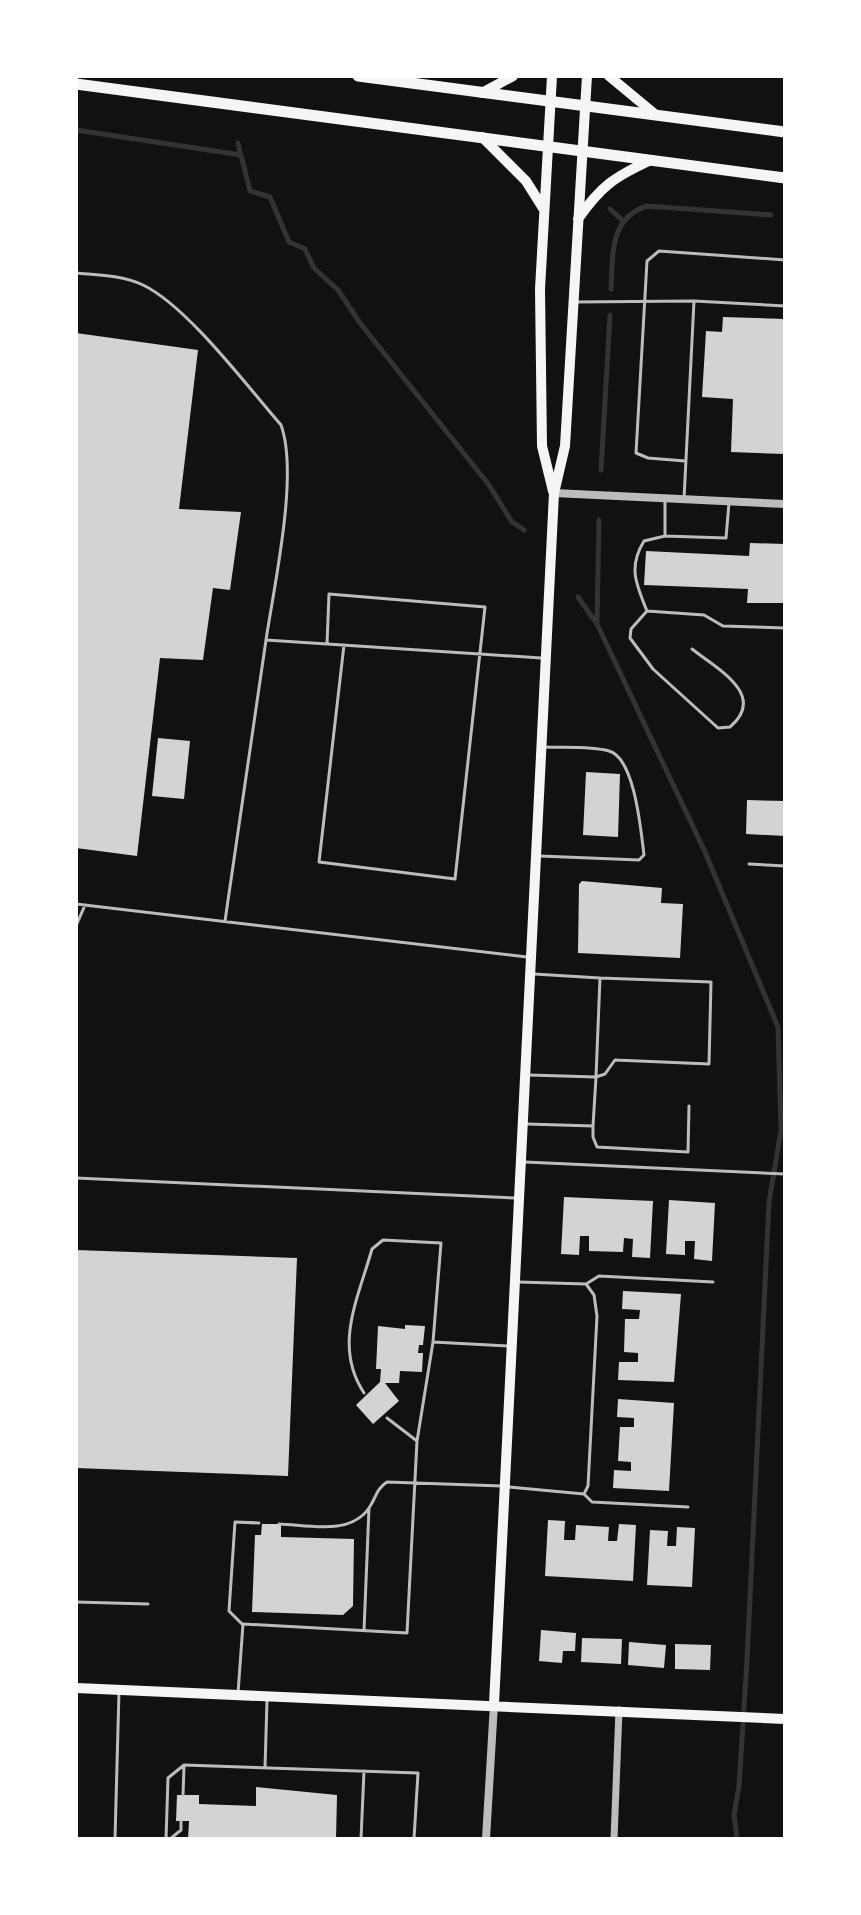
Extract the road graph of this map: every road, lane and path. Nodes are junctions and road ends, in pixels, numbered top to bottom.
1 (358, 76) edge
2 (513, 76) edge
3 (552, 76) edge
4 (587, 76) edge
5 (609, 76) edge
6 (76, 84) edge
7 (482, 93) junction
8 (550, 101) junction
9 (585, 105) junction
10 (656, 115) junction
11 (785, 132) edge
12 (482, 137) junction
13 (546, 146) junction
14 (581, 151) junction
15 (651, 160) junction
16 (785, 178) edge
17 (543, 208) junction
18 (577, 221) junction
19 (785, 260) edge
20 (76, 273) edge
21 (644, 301) junction
22 (694, 301) junction
23 (572, 302) junction
24 (785, 306) edge
25 (685, 461) junction
26 (554, 493) junction
27 (665, 498) junction
28 (684, 499) junction
29 (729, 501) junction
30 (785, 504) edge
31 (665, 536) junction
32 (647, 611) junction
33 (785, 628) edge
34 (266, 640) junction
35 (327, 644) junction
36 (344, 645) junction
37 (692, 649) dead end
38 (482, 654) junction
39 (546, 659) junction
40 (541, 747) junction
41 (536, 855) junction
42 (749, 864) dead end
43 (785, 866) edge
44 (76, 904) edge
45 (85, 905) junction
46 (225, 921) junction
47 (76, 926) edge
48 (531, 957) junction
49 (530, 974) junction
50 (600, 978) junction
51 (526, 1074) junction
52 (596, 1077) junction
53 (689, 1106) dead end
54 (523, 1124) junction
55 (593, 1126) junction
56 (521, 1162) junction
57 (783, 1174) edge
58 (76, 1178) edge
59 (519, 1199) junction
60 (516, 1282) junction
61 (713, 1282) dead end
62 (586, 1284) junction
63 (433, 1342) junction
64 (512, 1346) junction
65 (364, 1393) dead end
66 (387, 1418) dead end
67 (417, 1441) junction
68 (416, 1481) junction
69 (504, 1486) junction
70 (584, 1494) junction
71 (688, 1507) dead end
72 (369, 1508) junction
73 (259, 1523) dead end
74 (279, 1524) dead end
75 (76, 1602) edge
76 (148, 1604) dead end
77 (243, 1624) junction
78 (364, 1631) junction
79 (76, 1688) edge
80 (119, 1689) junction
81 (238, 1693) junction
82 (268, 1694) junction
83 (494, 1704) junction
84 (619, 1710) junction
85 (785, 1719) edge
86 (184, 1765) junction
87 (265, 1768) junction
88 (364, 1771) junction
89 (183, 1795) dead end
90 (181, 1821) dead end
91 (115, 1839) edge
92 (168, 1839) edge
93 (361, 1839) edge
94 (414, 1839) edge
95 (486, 1839) edge
96 (614, 1839) edge

1 - 7 highway
2 - 7 main road
3 - 8 main road
4 - 9 main road
5 - 10 main road
6 - 12 highway
7 - 8 highway
8 - 9 highway
8 - 13 main road
9 - 10 highway
9 - 14 main road
10 - 11 highway
12 - 13 highway
12 - 17 main road
13 - 14 highway
13 - 17 main road
14 - 15 highway
14 - 18 main road
15 - 16 highway
15 - 18 main road
17 - 26 main road
18 - 23 main road
19 - 21 lane
20 - 34 lane
21 - 22 lane
21 - 23 lane
21 - 25 lane
22 - 24 lane
22 - 25 lane
23 - 26 main road
25 - 28 lane
26 - 27 street
26 - 39 main road
27 - 28 street
27 - 31 lane
28 - 29 street
29 - 30 street
29 - 31 lane
31 - 32 lane
32 - 33 lane
32 - 37 lane
34 - 35 lane
34 - 46 lane
35 - 36 lane
35 - 38 lane
36 - 38 lane
36 - 38 lane
38 - 39 lane
39 - 40 main road
40 - 41 main road
40 - 41 lane
41 - 48 main road
42 - 43 lane
44 - 45 lane
45 - 46 lane
45 - 47 lane
46 - 48 lane
48 - 49 main road
49 - 50 lane
49 - 51 main road
50 - 52 lane
50 - 52 lane
51 - 52 lane
51 - 54 main road
52 - 55 lane
53 - 55 lane
54 - 55 lane
54 - 56 main road
56 - 57 lane
56 - 59 main road
58 - 59 lane
59 - 60 main road
60 - 62 lane
60 - 64 main road
61 - 62 lane
62 - 70 lane
63 - 64 lane
63 - 65 lane
63 - 67 lane
64 - 69 main road
66 - 67 lane
67 - 68 lane
68 - 69 lane
68 - 72 lane
68 - 78 lane
69 - 70 lane
69 - 83 main road
70 - 71 lane
72 - 74 lane
72 - 78 lane
73 - 77 lane
75 - 76 lane
77 - 78 lane
77 - 81 lane
79 - 80 main road
80 - 81 main road
80 - 91 lane
81 - 82 main road
82 - 83 main road
82 - 87 lane
83 - 84 main road
83 - 95 street
84 - 85 main road
84 - 96 street
86 - 87 lane
86 - 89 lane
86 - 92 lane
87 - 88 lane
88 - 93 lane
88 - 94 lane
90 - 92 lane

